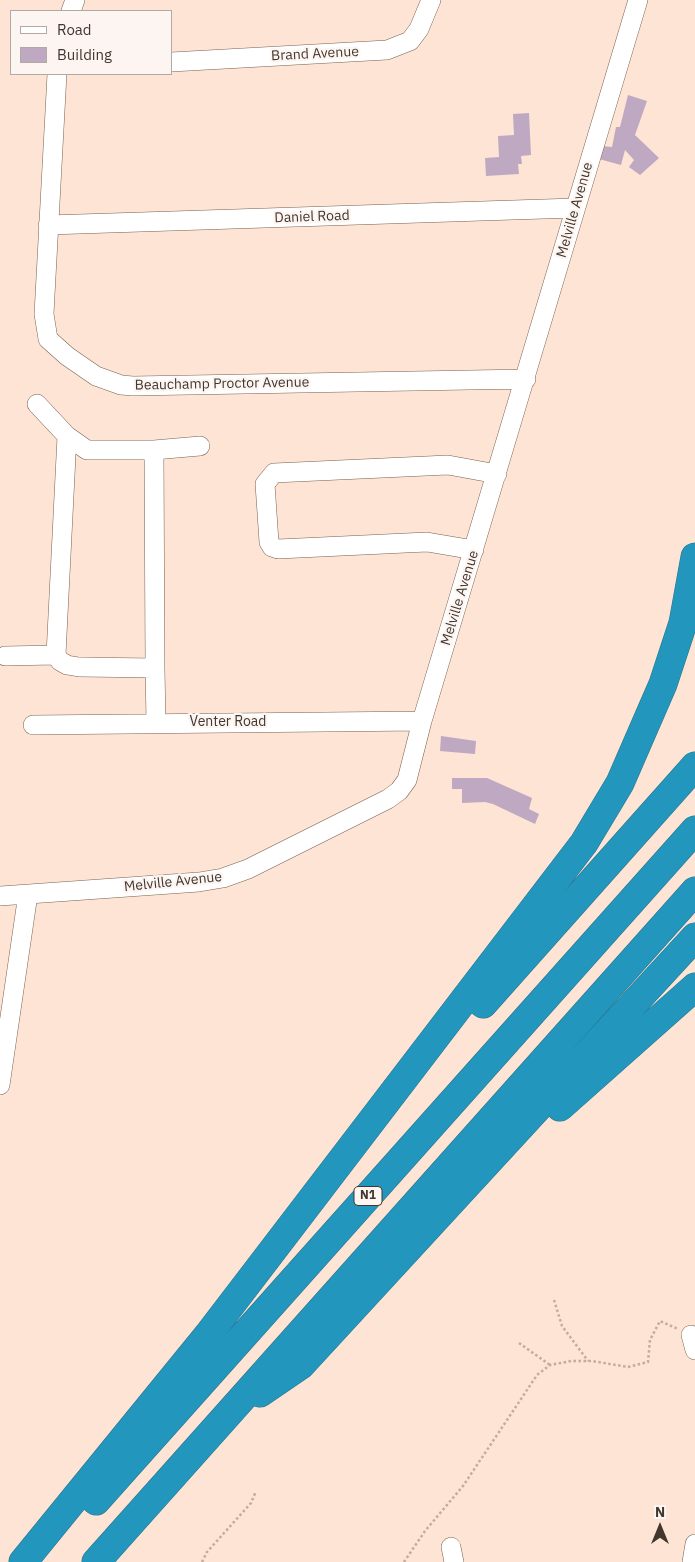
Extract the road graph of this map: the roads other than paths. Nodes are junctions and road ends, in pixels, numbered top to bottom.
1 (431, 0) edge
2 (638, 0) edge
3 (172, 62) edge
4 (57, 75) edge
5 (575, 208) junction
6 (48, 226) junction
7 (526, 379) junction
8 (37, 404) dead end
9 (67, 436) junction
10 (200, 446) dead end
11 (154, 450) junction
12 (497, 474) junction
13 (474, 550) junction
14 (695, 558) edge
15 (56, 655) junction
16 (5, 656) dead end
17 (155, 668) junction
18 (422, 721) junction
19 (156, 722) junction
20 (33, 725) dead end
21 (695, 766) edge
22 (695, 830) edge
23 (695, 891) edge
24 (28, 894) junction
25 (0, 896) edge
26 (695, 937) edge
27 (695, 987) edge
28 (0, 1082) edge
29 (319, 1192) junction
30 (443, 1211) junction
31 (220, 1421) junction
32 (695, 1544) edge
33 (23, 1562) edge
34 (41, 1562) edge
35 (96, 1562) edge
36 (692, 1562) edge

1 - 3 street, Brand Avenue
2 - 5 street, Melville Avenue
4 - 6 street, Beauchamp Proctor Avenue
5 - 6 street, Daniel Road
5 - 7 street, Melville Avenue
6 - 7 street, Beauchamp Proctor Avenue
7 - 12 street, Melville Avenue
8 - 9 street
9 - 11 street
9 - 15 street
10 - 11 street
11 - 17 street
12 - 13 street, Melville Avenue
12 - 13 street
13 - 18 street, Melville Avenue
14 - 29 highway
15 - 16 street
15 - 17 street
17 - 19 street
18 - 19 street, Venter Road
18 - 24 street, Melville Avenue
19 - 20 street, Venter Road
21 - 29 highway
22 - 34 highway, N1
23 - 31 highway
24 - 25 street, Melville Avenue
24 - 28 street
26 - 30 highway
27 - 30 highway
29 - 33 highway
30 - 31 highway
31 - 35 highway
32 - 36 street

